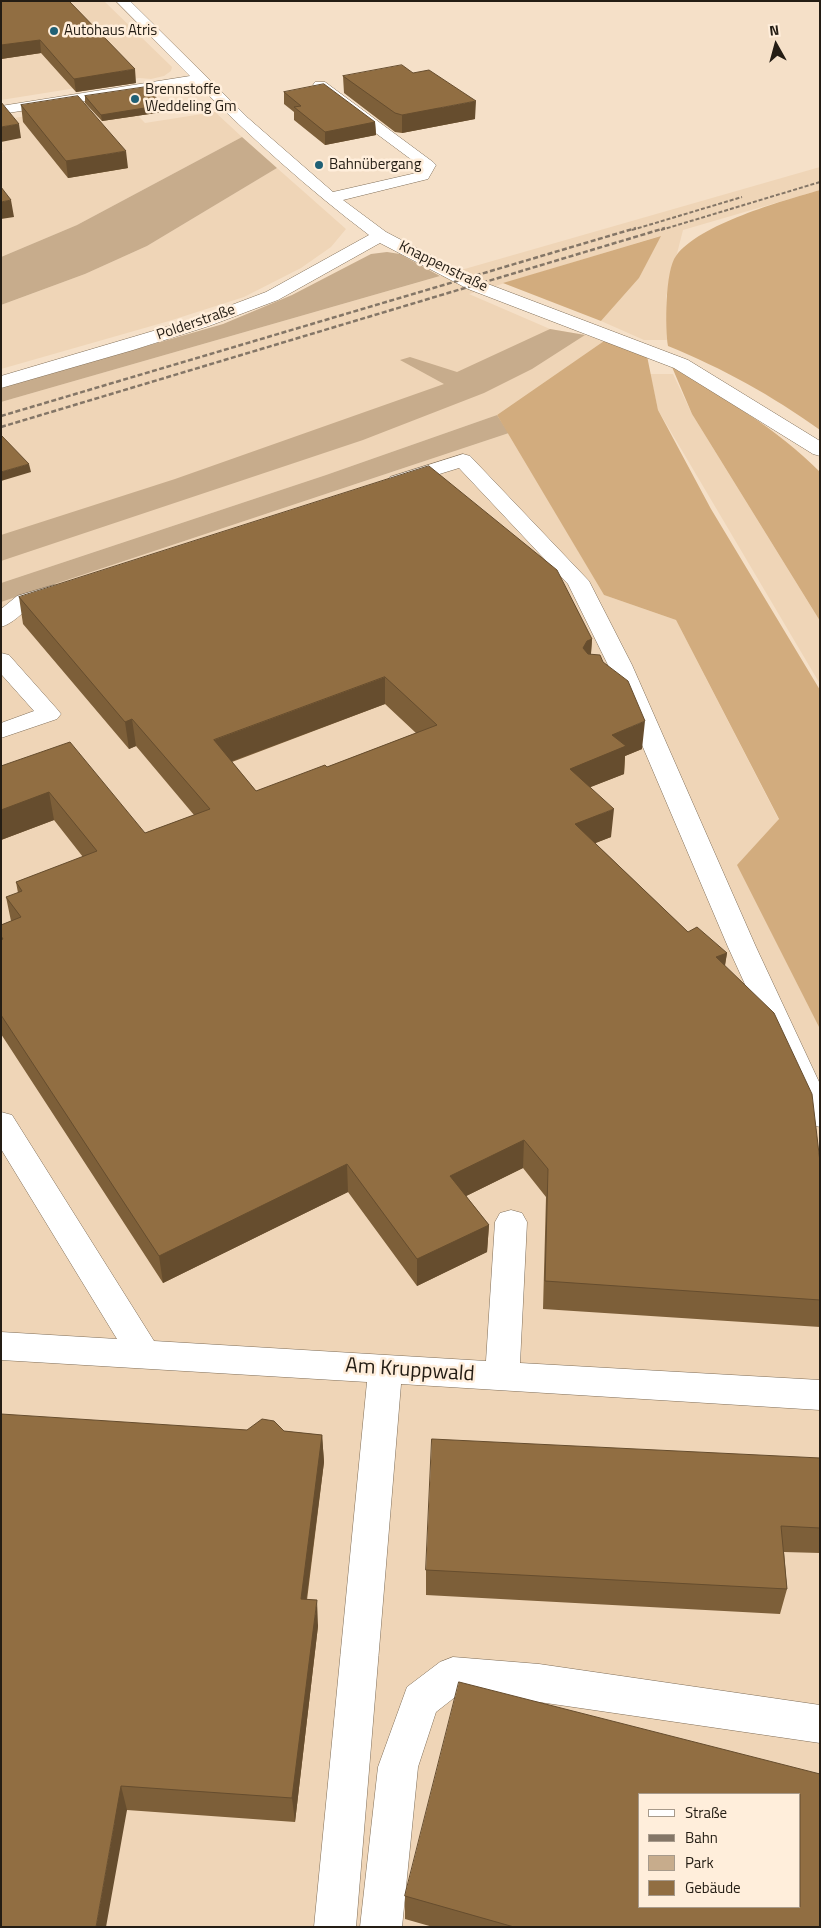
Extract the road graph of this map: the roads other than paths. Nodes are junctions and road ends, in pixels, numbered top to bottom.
1 (122, 1) edge
2 (201, 79) junction
3 (320, 85) edge
4 (1, 110) edge
5 (330, 198) junction
6 (380, 236) junction
7 (1, 382) edge
8 (820, 450) edge
9 (377, 488) edge
10 (73, 586) edge
11 (1, 620) edge
12 (1, 660) edge
13 (1, 732) edge
14 (820, 1116) edge
15 (1, 1123) edge
16 (511, 1222) dead end
17 (1, 1346) edge
18 (145, 1356) junction
19 (385, 1369) junction
20 (502, 1377) junction
21 (820, 1395) edge
22 (820, 1724) edge
23 (335, 1927) edge
24 (381, 1927) edge

1 - 2 street, Knappenstraße
2 - 4 street
2 - 5 street, Knappenstraße
3 - 5 street
5 - 6 street, Knappenstraße
6 - 7 street, Polderstraße
6 - 8 street, Knappenstraße
9 - 14 street
10 - 11 street
12 - 13 street
15 - 18 street
16 - 20 street
17 - 18 street, Am Kruppwald
18 - 19 street, Am Kruppwald
19 - 20 street, Am Kruppwald
19 - 23 street
20 - 21 street, Am Kruppwald
22 - 24 street

